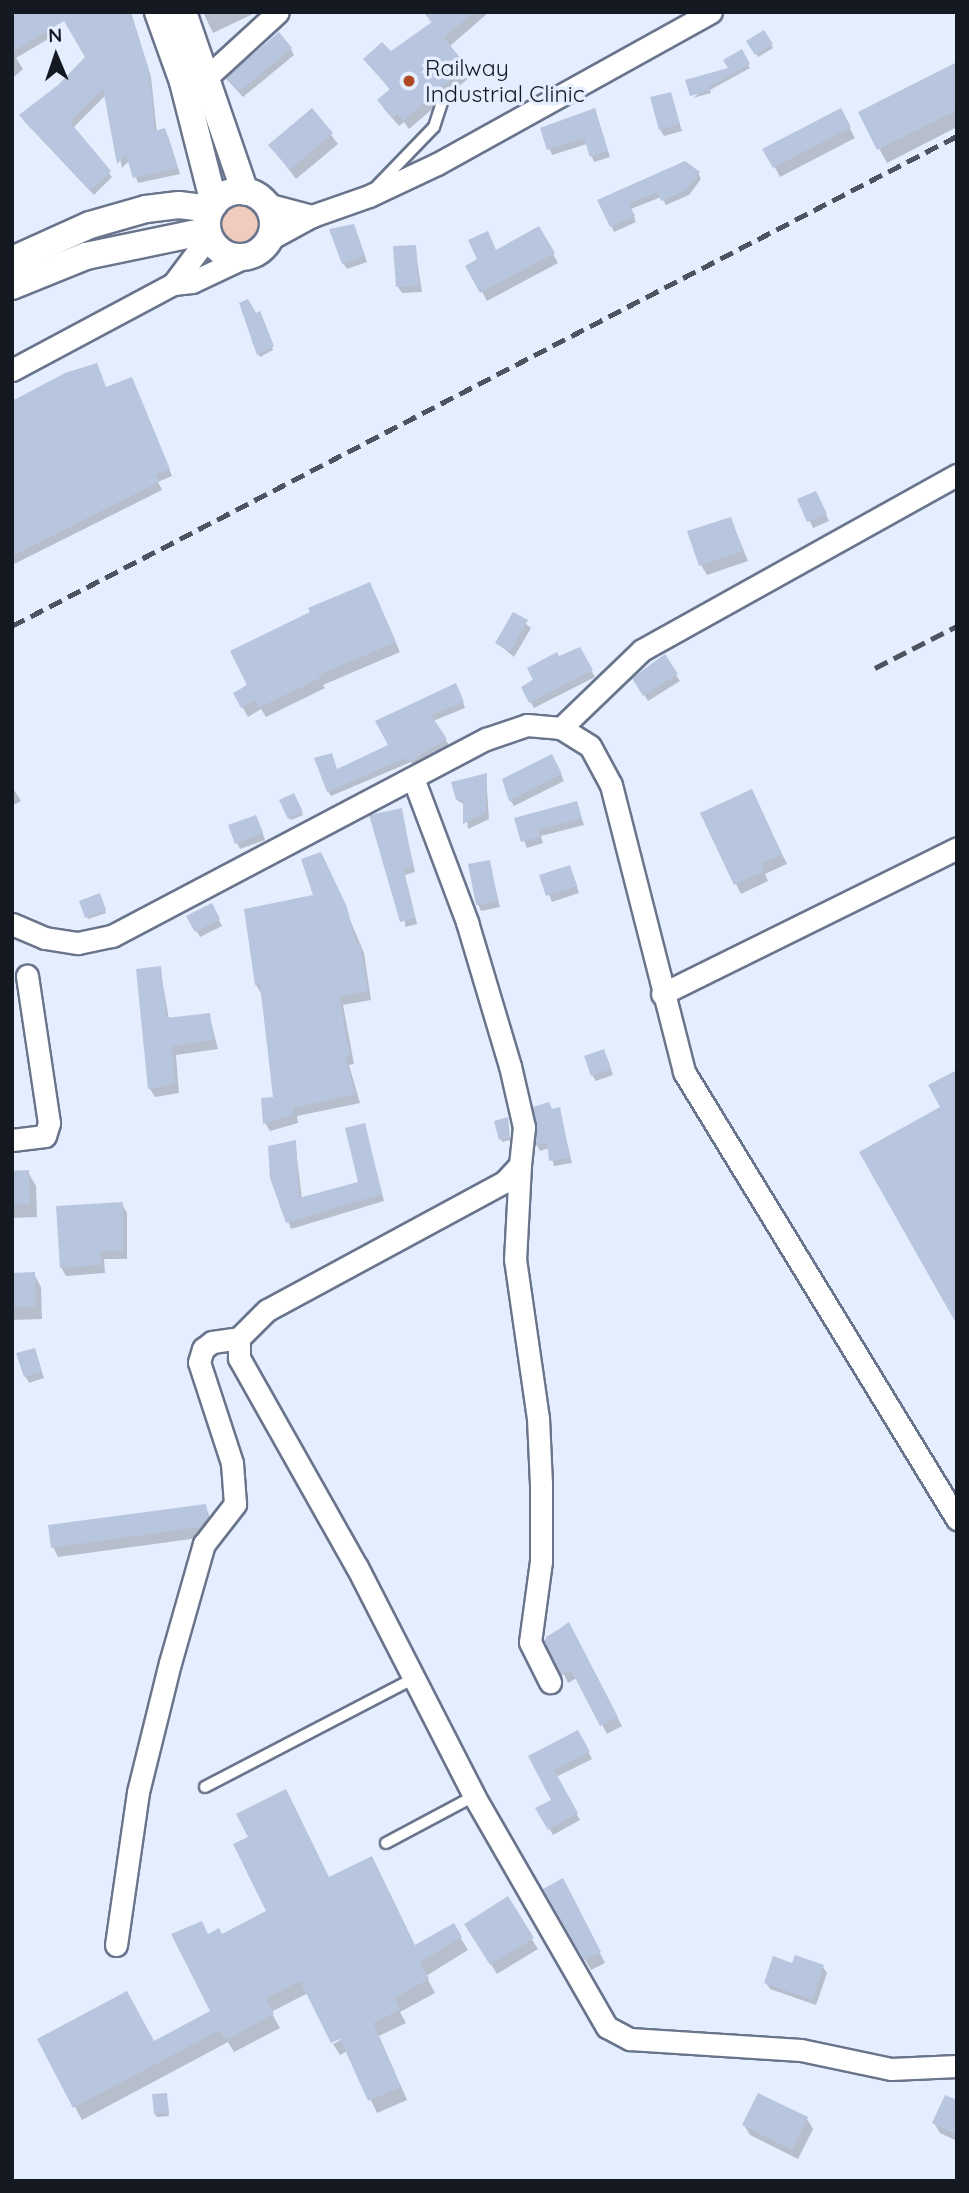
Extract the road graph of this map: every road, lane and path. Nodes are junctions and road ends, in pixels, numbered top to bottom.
1 (158, 12) edge
2 (183, 12) edge
3 (278, 12) edge
4 (697, 15) edge
5 (207, 77) junction
6 (443, 99) dead end
7 (369, 197) junction
8 (256, 198) junction
9 (312, 216) junction
10 (210, 220) junction
11 (258, 248) junction
12 (12, 260) edge
13 (173, 284) junction
14 (12, 286) edge
15 (12, 370) edge
16 (957, 475) edge
17 (561, 728) junction
18 (413, 778) junction
19 (957, 848) edge
20 (12, 924) edge
21 (27, 976) dead end
22 (662, 994) junction
23 (12, 1140) edge
24 (520, 1165) junction
25 (239, 1338) junction
26 (957, 1519) edge
27 (414, 1678) junction
28 (550, 1682) dead end
29 (205, 1787) dead end
30 (474, 1796) junction
31 (386, 1843) dead end
32 (116, 1945) dead end
33 (957, 2066) edge

1 - 10 street
2 - 5 street
3 - 5 street
4 - 7 street
5 - 8 street
6 - 7 lane
7 - 9 street
8 - 9 street
8 - 10 street
8 - 11 street
9 - 11 street
10 - 11 street
10 - 12 street
10 - 13 street
10 - 14 street
11 - 13 street
13 - 15 street
16 - 17 street
17 - 18 street
17 - 22 street
18 - 20 street
18 - 24 street
19 - 22 street
21 - 23 street
22 - 26 street
24 - 25 street
24 - 28 street
25 - 27 street
25 - 32 street
27 - 29 lane
27 - 30 street
30 - 31 lane
30 - 33 street

